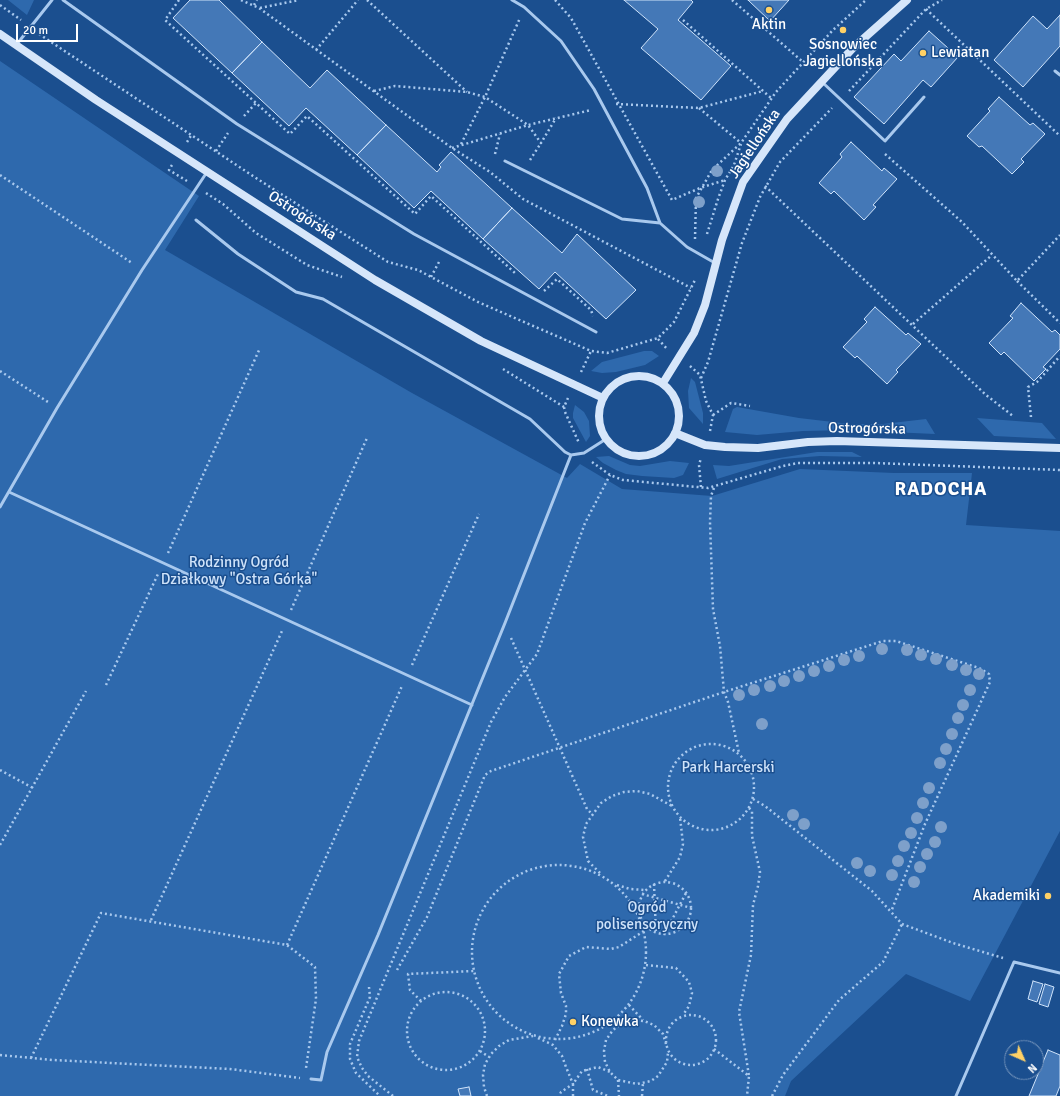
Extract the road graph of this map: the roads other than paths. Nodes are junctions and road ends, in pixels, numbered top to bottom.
1 (52, 0) edge
2 (63, 0) edge
3 (512, 0) edge
4 (906, 0) edge
5 (0, 34) edge
6 (15, 45) junction
7 (1055, 71) dead end
8 (1060, 75) edge
9 (822, 82) junction
10 (924, 97) dead end
11 (505, 161) dead end
12 (206, 172) junction
13 (196, 220) dead end
14 (660, 223) junction
15 (716, 263) junction
16 (596, 332) road end
17 (663, 383) junction
18 (602, 398) junction
19 (675, 433) junction
20 (606, 439) junction
21 (1060, 448) edge
22 (571, 455) junction
23 (9, 492) junction
24 (0, 507) edge
25 (472, 705) junction
26 (1060, 973) edge
27 (311, 1080) road end
28 (956, 1096) edge

1 - 6 lane
2 - 16 lane
3 - 14 lane
4 - 9 street, Jagiellońska
5 - 6 street, Ostrogórska
6 - 12 street, Ostrogórska
7 - 8 lane
9 - 10 lane
9 - 15 street, Jagiellońska
11 - 14 lane
12 - 18 street, Ostrogórska
12 - 23 lane
13 - 22 lane
14 - 15 lane
15 - 17 street, Jagiellońska
17 - 18 street
17 - 19 street
18 - 20 street
19 - 20 street
19 - 21 street, Ostrogórska
20 - 22 lane
22 - 25 lane
23 - 24 lane
23 - 25 lane
25 - 27 lane
26 - 28 lane

